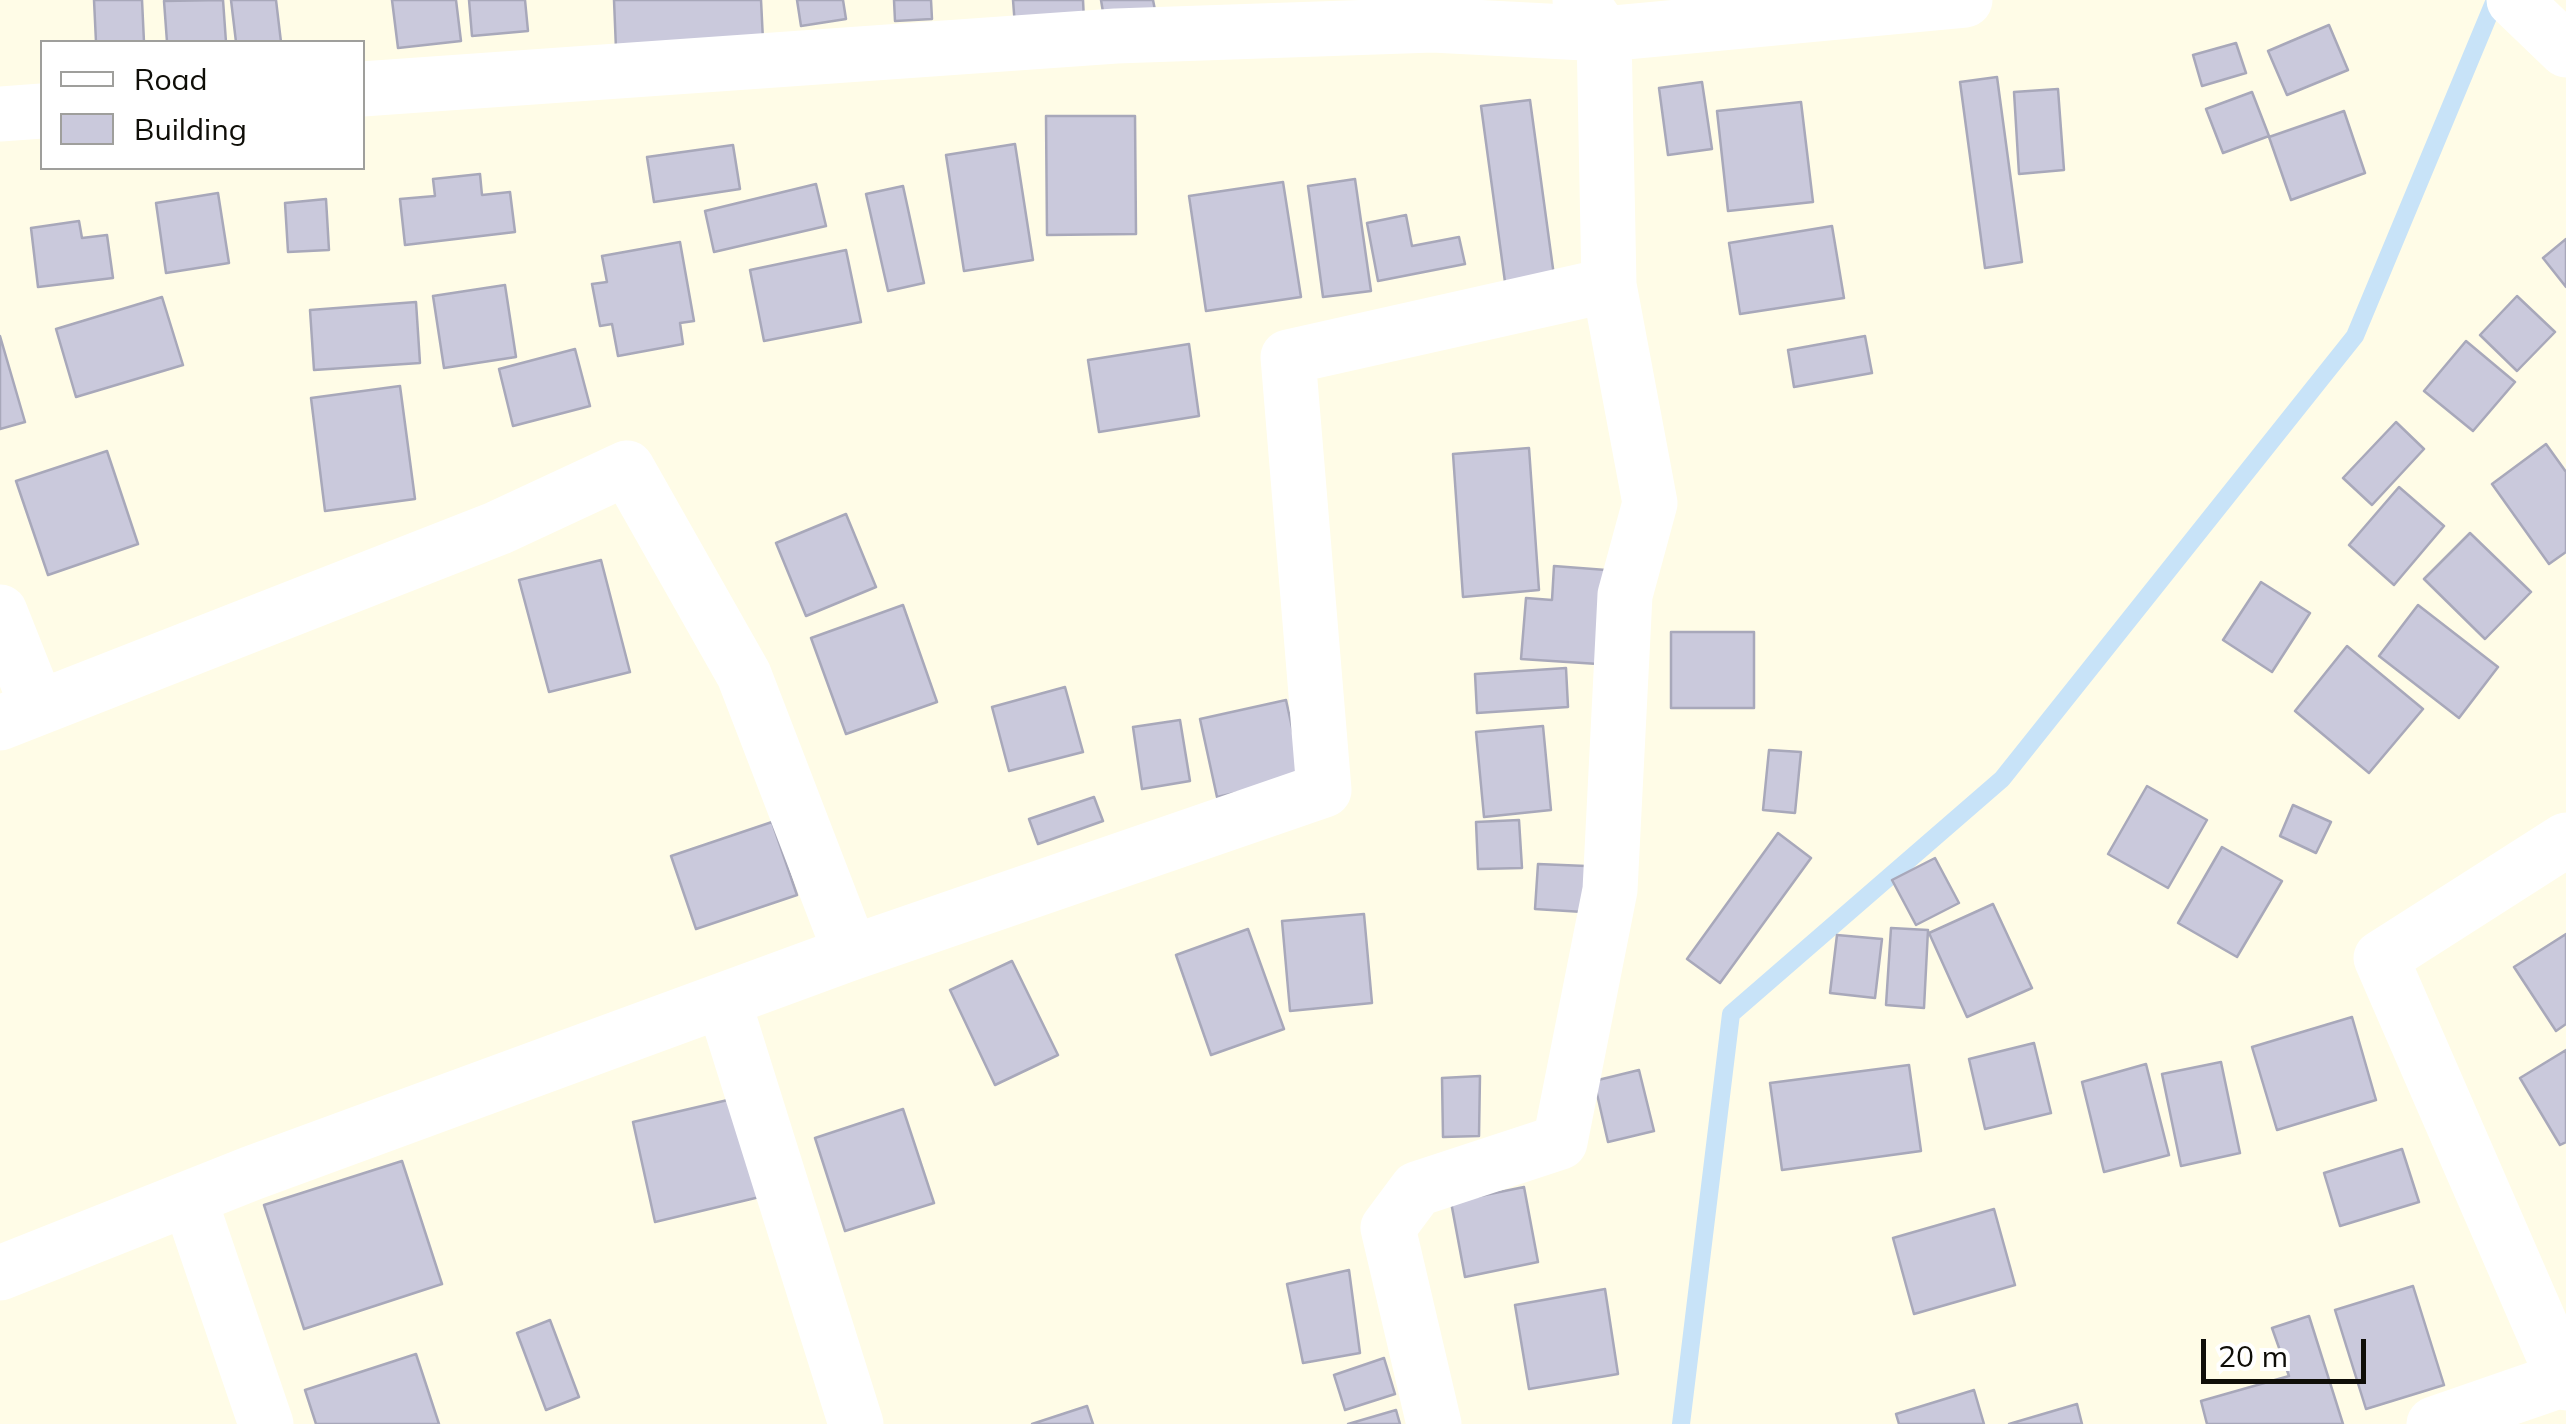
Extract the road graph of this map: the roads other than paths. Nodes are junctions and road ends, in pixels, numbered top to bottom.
1 (1965, 0) edge
2 (2514, 0) edge
3 (1592, 17) edge
4 (2566, 50) edge
5 (365, 88) edge
6 (40, 111) edge
7 (0, 114) edge
8 (1609, 285) junction
9 (0, 612) edge
10 (19, 716) edge
11 (2566, 840) edge
12 (851, 953) junction
13 (724, 1003) junction
14 (188, 1198) junction
15 (0, 1273) edge
16 (2565, 1381) edge
17 (266, 1424) edge
18 (856, 1424) edge
19 (1434, 1424) edge
20 (2434, 1424) edge

1 - 3 street
2 - 4 street
3 - 5 street
3 - 8 street
6 - 7 street
8 - 12 street
8 - 19 street
9 - 10 street
10 - 12 street
11 - 16 street
12 - 13 street
13 - 14 street
13 - 18 street
14 - 15 street
14 - 17 street
16 - 20 street

